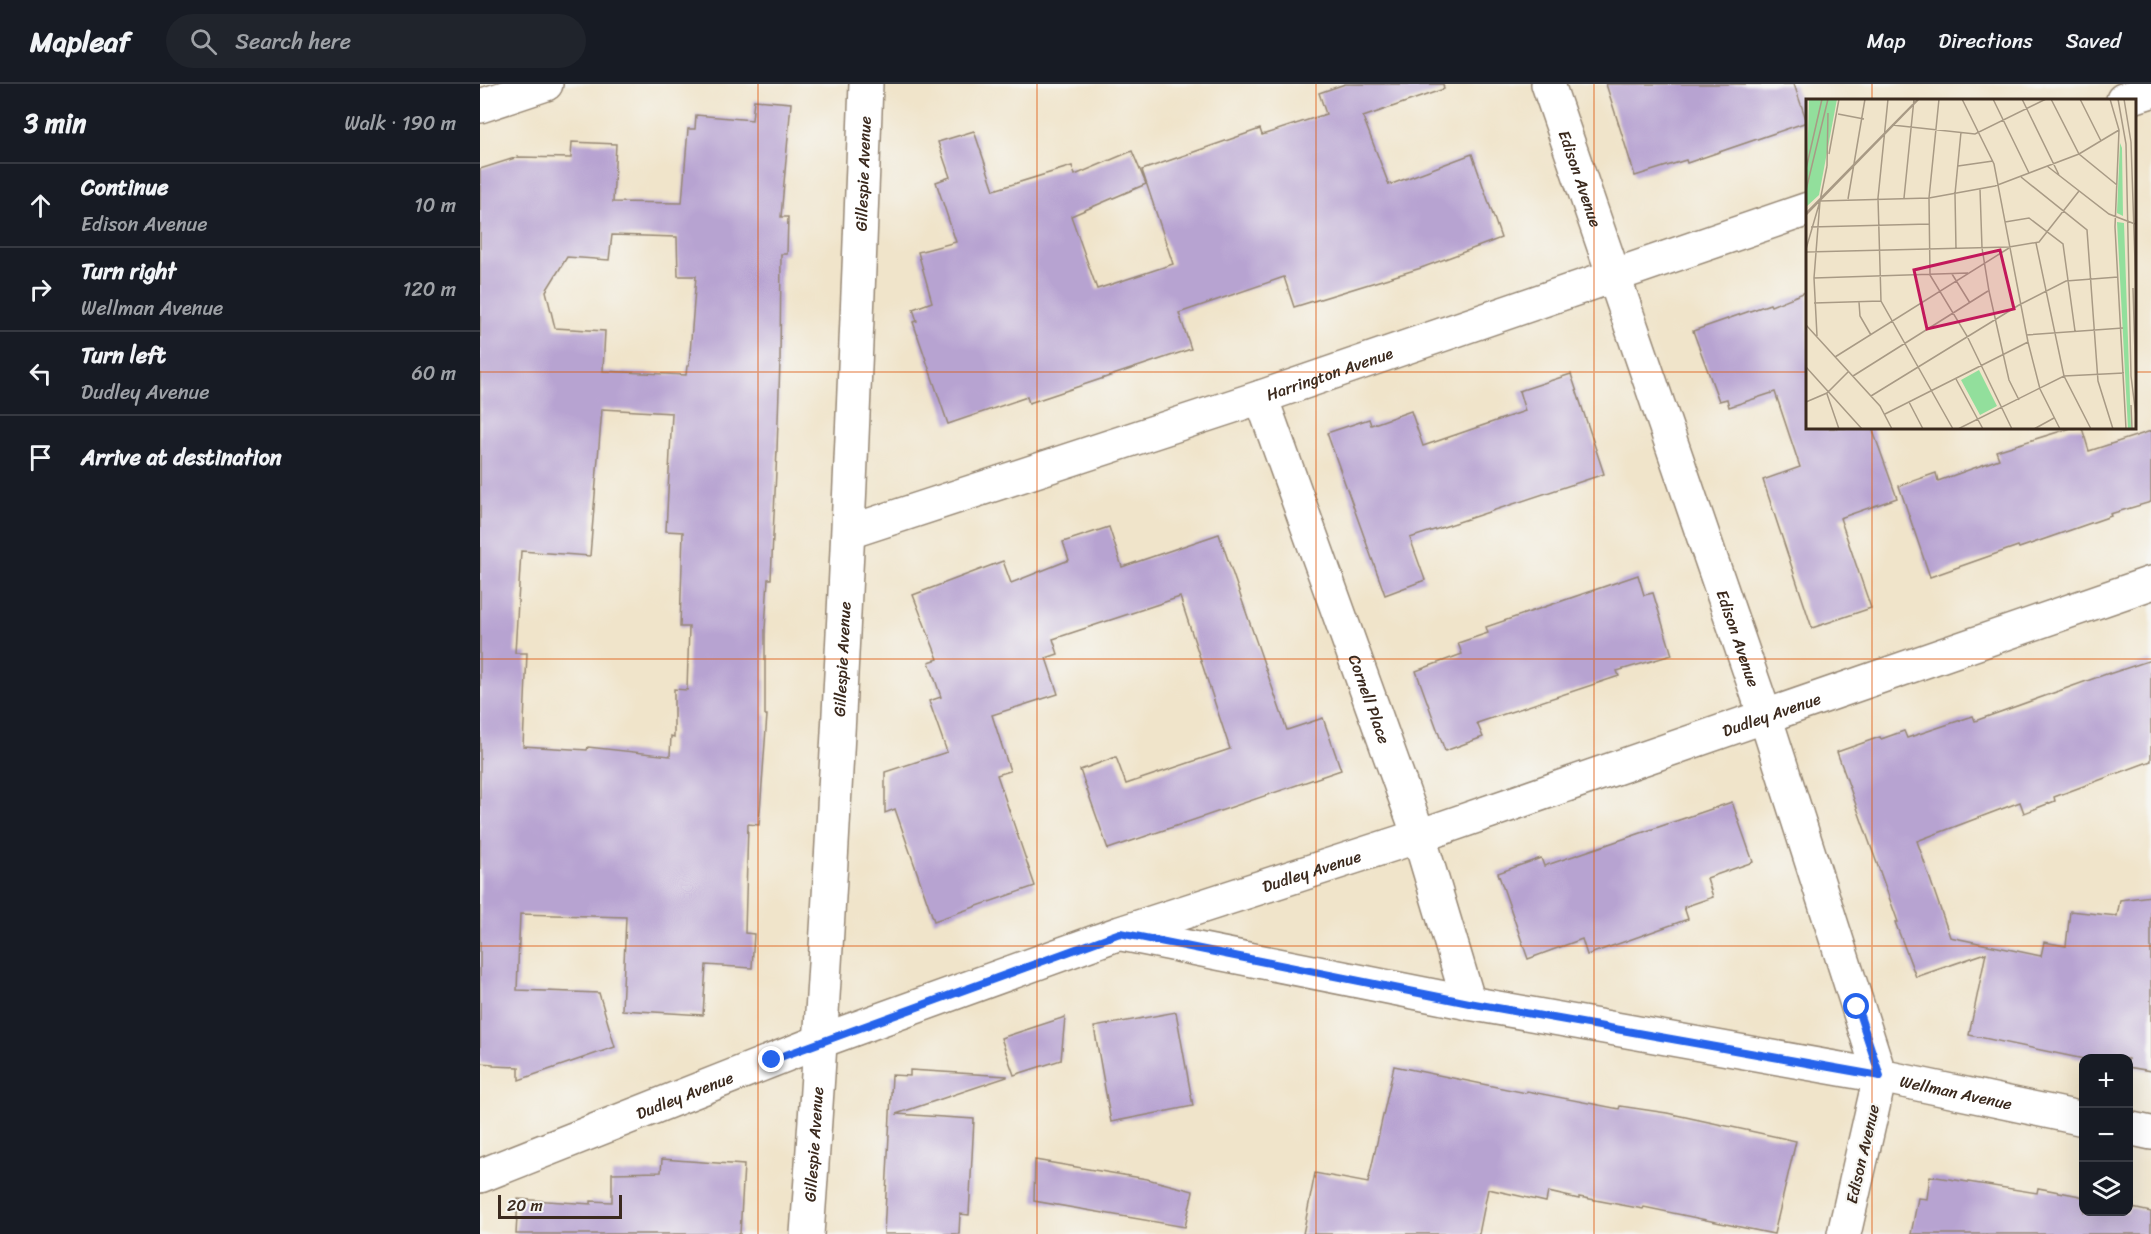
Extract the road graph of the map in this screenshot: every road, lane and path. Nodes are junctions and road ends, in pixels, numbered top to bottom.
1 (546, 84) edge
2 (866, 84) edge
3 (1548, 84) edge
4 (2151, 91) edge
5 (2126, 99) edge
6 (480, 106) edge
7 (1806, 210) edge
8 (1614, 275) junction
9 (1261, 397) junction
10 (849, 532) junction
11 (2151, 583) edge
12 (1765, 716) junction
13 (1419, 836) junction
14 (1120, 933) junction
15 (1469, 1003) junction
16 (821, 1041) junction
17 (1880, 1076) junction
18 (2079, 1118) edge
19 (2133, 1129) edge
20 (2151, 1133) edge
21 (480, 1176) edge
22 (807, 1234) edge
23 (1845, 1234) edge

1 - 6 street
2 - 10 street, Gillespie Avenue
3 - 8 street, Edison Avenue
4 - 5 street
7 - 8 street, Harrington Avenue
8 - 9 street, Harrington Avenue
8 - 12 street, Edison Avenue
9 - 10 street, Harrington Avenue
9 - 13 street, Cornell Place
10 - 16 street, Gillespie Avenue
11 - 12 street, Dudley Avenue
12 - 13 street, Dudley Avenue
12 - 17 street, Edison Avenue
13 - 14 street, Dudley Avenue
13 - 15 street, Cornell Place
14 - 15 street, Wellman Avenue
14 - 16 street, Dudley Avenue
15 - 17 street, Wellman Avenue
16 - 21 street, Dudley Avenue
16 - 22 street, Gillespie Avenue
17 - 18 street, Wellman Avenue
17 - 23 street, Edison Avenue
19 - 20 street

